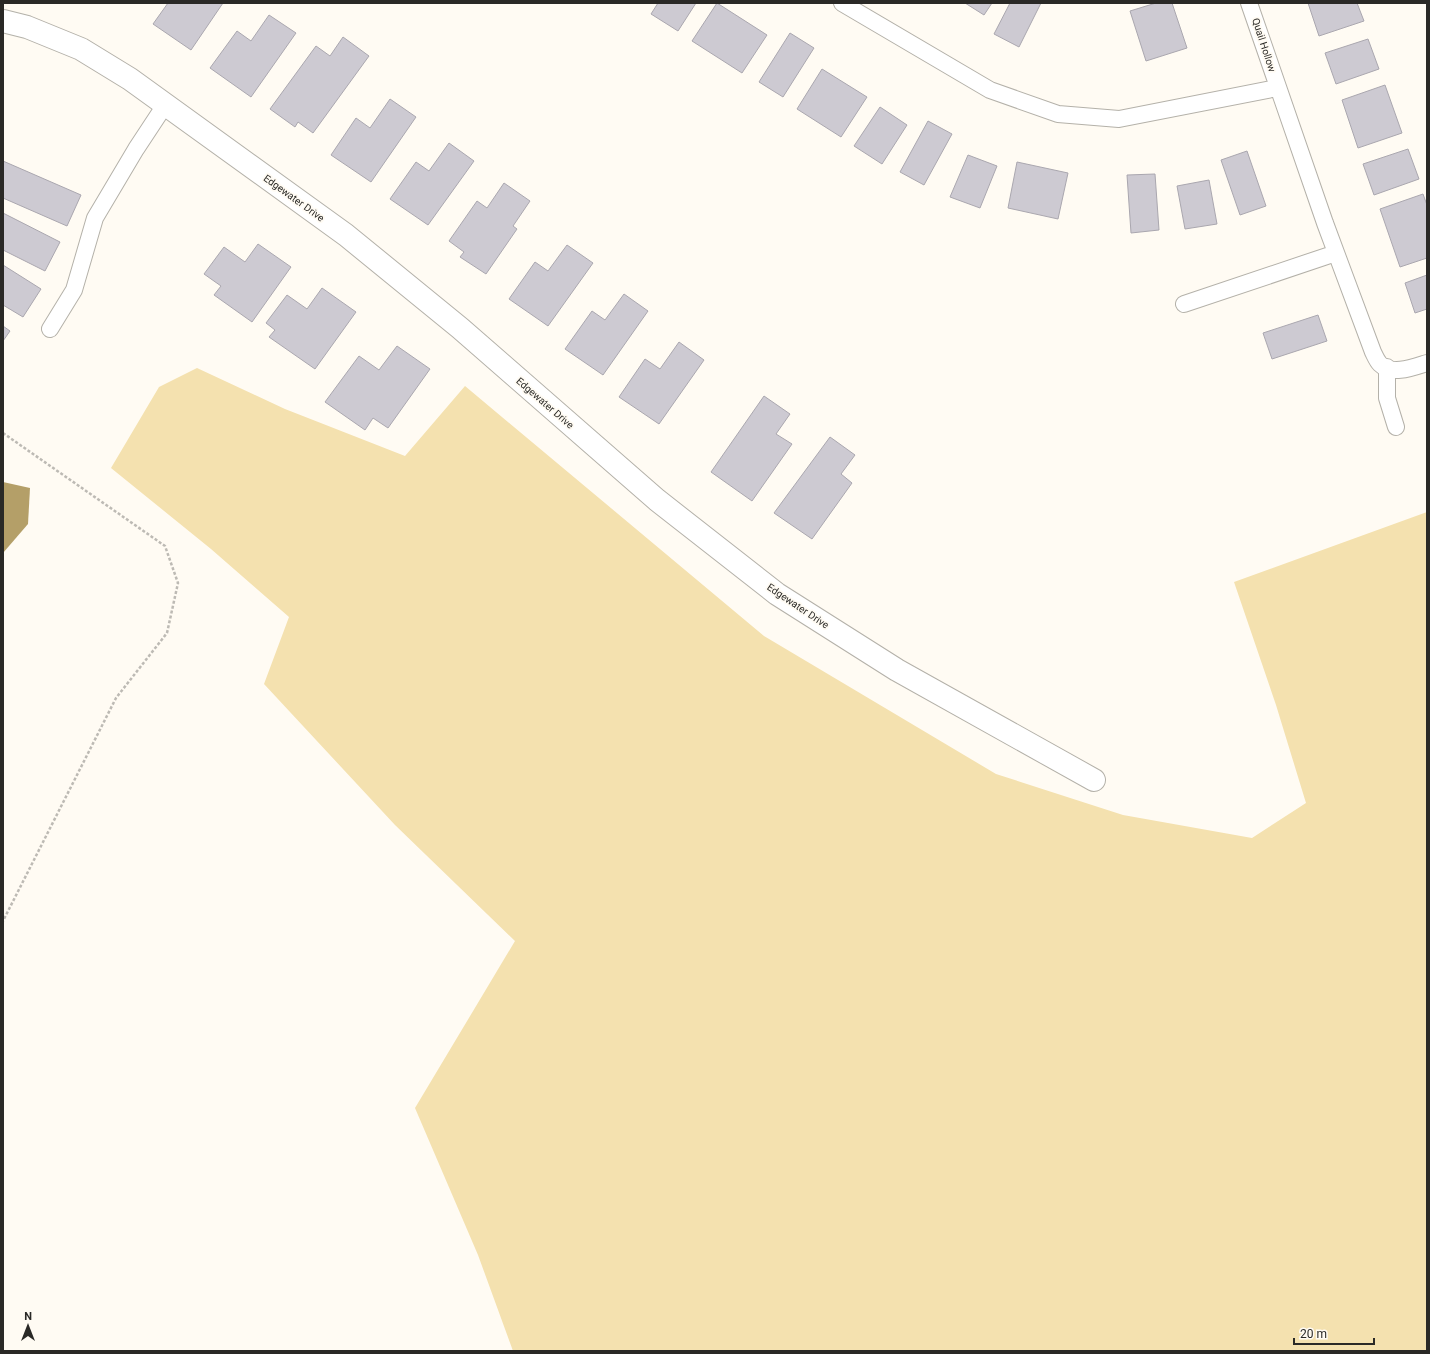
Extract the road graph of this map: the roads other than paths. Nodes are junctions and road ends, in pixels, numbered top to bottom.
1 (842, 3) edge
2 (1249, 3) edge
3 (3, 21) edge
4 (1278, 88) junction
5 (165, 105) junction
6 (1336, 253) junction
7 (1184, 304) dead end
8 (50, 329) dead end
9 (1427, 363) edge
10 (1387, 367) junction
11 (1396, 427) dead end
12 (1094, 780) dead end

1 - 4 lane
2 - 4 lane, Quail Hollow
3 - 5 street, Edgewater Drive
4 - 6 lane, Quail Hollow
5 - 8 lane
5 - 12 street, Edgewater Drive
6 - 7 lane
6 - 10 lane, Quail Hollow
9 - 10 lane
10 - 11 lane

